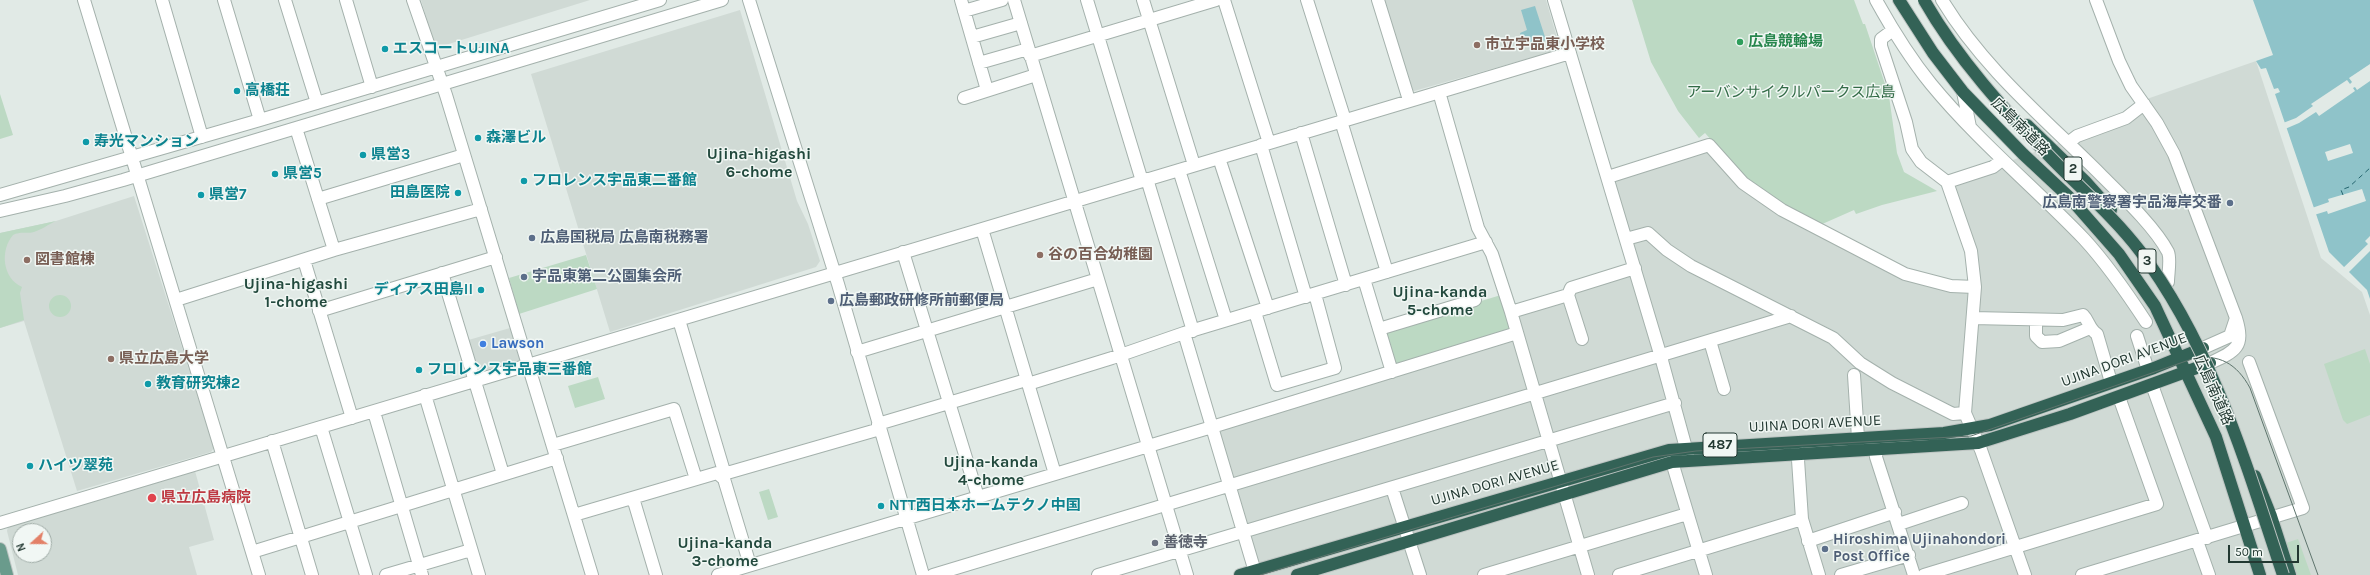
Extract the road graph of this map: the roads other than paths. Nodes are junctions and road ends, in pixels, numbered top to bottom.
1 (162, 0) edge
2 (224, 0) edge
3 (285, 0) edge
4 (346, 0) edge
5 (413, 0) edge
6 (660, 0) edge
7 (722, 0) edge
8 (749, 0) edge
9 (1002, 0) edge
10 (1014, 0) edge
11 (1087, 0) edge
12 (1143, 0) edge
13 (1216, 0) edge
14 (1224, 0) edge
15 (1307, 0) edge
16 (1378, 0) edge
17 (1554, 0) edge
18 (1876, 0) edge
19 (1899, 0) edge
20 (1924, 0) edge
21 (1930, 0) edge
22 (1942, 0) edge
23 (2096, 0) edge
24 (88, 1) edge
25 (962, 6) edge
26 (1149, 20) junction
27 (1020, 23) junction
28 (1893, 30) junction
29 (1097, 35) junction
30 (972, 37) junction
31 (1029, 52) junction
32 (1570, 53) junction
33 (979, 63) junction
34 (436, 68) junction
35 (1036, 75) junction
36 (1999, 75) junction
37 (442, 85) junction
38 (372, 87) junction
39 (986, 90) junction
40 (1439, 92) junction
41 (1963, 92) junction
42 (1997, 93) junction
43 (964, 98) dead end
44 (1409, 100) junction
45 (317, 103) junction
46 (2144, 104) junction
47 (260, 120) junction
48 (1343, 120) junction
49 (1970, 127) junction
50 (296, 128) junction
51 (1301, 133) junction
52 (202, 137) junction
53 (2068, 143) junction
54 (1265, 144) junction
55 (464, 155) junction
56 (132, 157) junction
57 (1219, 158) junction
58 (2002, 160) junction
59 (1194, 165) junction
60 (1179, 170) junction
61 (138, 175) junction
62 (1608, 177) junction
63 (1145, 180) junction
64 (1947, 182) junction
65 (0, 195) edge
66 (318, 199) junction
67 (1074, 201) junction
68 (481, 209) junction
69 (0, 211) edge
70 (982, 229) junction
71 (1626, 239) junction
72 (1486, 242) junction
73 (334, 250) junction
74 (902, 252) junction
75 (496, 257) junction
76 (304, 260) junction
77 (1635, 268) junction
78 (1387, 272) junction
79 (442, 273) junction
80 (833, 274) junction
81 (1098, 278) junction
82 (2118, 278) junction
83 (1364, 279) junction
84 (2138, 281) junction
85 (2168, 282) junction
86 (1346, 285) junction
87 (1976, 287) junction
88 (1311, 295) junction
89 (1568, 295) junction
90 (176, 300) junction
91 (1474, 300) dead end
92 (1005, 308) junction
93 (1268, 308) junction
94 (320, 311) junction
95 (1255, 312) junction
96 (1511, 312) junction
97 (1790, 316) junction
98 (1973, 318) junction
99 (2236, 318) junction
100 (679, 320) junction
101 (1226, 320) junction
102 (2036, 320) junction
103 (2146, 322) dead end
104 (2090, 328) junction
105 (1378, 329) junction
106 (927, 331) junction
107 (1189, 332) junction
108 (1517, 333) junction
109 (2137, 336) dead end
110 (1582, 339) dead end
111 (1710, 341) junction
112 (2203, 348) junction
113 (857, 352) junction
114 (1121, 355) junction
115 (1661, 357) junction
116 (2180, 357) junction
117 (2249, 362) dead end
118 (529, 363) junction
119 (2210, 363) junction
120 (2148, 370) junction
121 (2187, 371) junction
122 (1392, 372) junction
123 (1854, 375) dead end
124 (475, 380) junction
125 (1027, 382) junction
126 (2111, 382) junction
127 (2152, 385) junction
128 (1724, 390) dead end
129 (1535, 395) junction
130 (425, 396) junction
131 (2119, 397) junction
132 (949, 403) junction
133 (1675, 403) junction
134 (374, 412) junction
135 (1965, 413) junction
136 (352, 418) junction
137 (879, 426) junction
138 (321, 427) junction
139 (1212, 427) junction
140 (1972, 429) junction
141 (1858, 438) junction
142 (272, 441) junction
143 (1549, 441) junction
144 (1797, 441) junction
145 (1978, 443) junction
146 (553, 445) junction
147 (1148, 445) junction
148 (1687, 447) junction
149 (1876, 450) junction
150 (1798, 455) junction
151 (223, 456) junction
152 (557, 458) junction
153 (1689, 460) junction
154 (1672, 462) junction
155 (503, 474) junction
156 (1055, 474) junction
157 (1560, 477) junction
158 (696, 479) junction
159 (1230, 486) junction
160 (1392, 488) junction
161 (454, 490) junction
162 (978, 497) junction
163 (1565, 497) junction
164 (633, 498) junction
165 (1962, 503) dead end
166 (1166, 505) junction
167 (402, 506) junction
168 (1895, 512) junction
169 (1687, 514) junction
170 (574, 515) junction
171 (2272, 516) junction
172 (906, 517) junction
173 (1802, 519) junction
174 (349, 522) junction
175 (0, 523) edge
176 (1899, 524) junction
177 (2245, 525) junction
178 (1405, 526) junction
179 (1243, 532) junction
180 (301, 537) junction
181 (1410, 540) junction
182 (2202, 540) junction
183 (1808, 541) junction
184 (1580, 546) junction
185 (2015, 547) junction
186 (0, 549) edge
187 (471, 550) junction
188 (1180, 550) junction
189 (1699, 551) junction
190 (252, 552) junction
191 (1908, 555) junction
192 (750, 565) junction
193 (421, 570) edge
194 (1255, 573) edge
195 (7, 575) edge
196 (258, 575) edge
197 (312, 575) edge
198 (366, 575) edge
199 (386, 575) edge
200 (479, 575) edge
201 (592, 575) edge
202 (656, 575) edge
203 (718, 575) edge
204 (923, 575) edge
205 (933, 575) edge
206 (1098, 575) edge
207 (1187, 575) edge
208 (1240, 575) edge
209 (1297, 575) edge
210 (1420, 575) edge
211 (1484, 575) edge
212 (1588, 575) edge
213 (1619, 575) edge
214 (1706, 575) edge
215 (1819, 575) edge
216 (1841, 575) edge
217 (1914, 575) edge
218 (1924, 575) edge
219 (2025, 575) edge
220 (2082, 575) edge
221 (2209, 575) edge
222 (2260, 575) edge
223 (2283, 575) edge
224 (2290, 575) edge

1 - 52 street
2 - 47 street
3 - 45 street
4 - 38 street
5 - 34 street
6 - 34 street
7 - 37 street
8 - 80 street
9 - 25 street
10 - 27 street
11 - 29 street
12 - 26 street
13 - 26 street
14 - 54 street
15 - 48 street
16 - 44 street
17 - 32 street
18 - 28 street
19 - 41 highway, 広島南道路 / 2
20 - 223 highway, 3, bridge
21 - 42 highway, 広島南道路 / 2
22 - 36 street
23 - 46 street
24 - 56 street
25 - 30 street
26 - 29 street
26 - 59 street
27 - 30 street
27 - 31 street
28 - 49 street
28 - 64 street
29 - 31 street
29 - 63 street
30 - 33 street
31 - 33 street
31 - 35 street
32 - 40 street
32 - 62 street
33 - 39 street
34 - 37 street
34 - 38 street
35 - 39 street
35 - 67 street
36 - 42 street
36 - 53 street
37 - 50 street
37 - 55 street
38 - 45 street
39 - 43 street
40 - 44 street
40 - 72 street
41 - 49 street
41 - 84 highway, 広島南道路 / 2
42 - 85 highway, 広島南道路 / 2
44 - 48 street
45 - 47 street
46 - 53 street
46 - 99 street
47 - 52 street
48 - 51 street
48 - 78 street
49 - 58 street
50 - 61 street
50 - 66 street
51 - 54 street
51 - 86 street
52 - 56 street
53 - 85 street
54 - 57 street
54 - 88 street
55 - 66 street
55 - 68 street
56 - 61 street
56 - 65 street
57 - 59 street
57 - 93 street
58 - 64 street
58 - 82 street
59 - 60 street
60 - 63 street
60 - 101 street
61 - 69 street
61 - 90 street
62 - 71 street
62 - 87 street
63 - 67 street
63 - 107 street
64 - 87 street
66 - 73 street
67 - 70 street
67 - 81 street
68 - 73 street
68 - 75 street
70 - 74 street
70 - 92 street
71 - 77 street
71 - 97 street
72 - 78 street
72 - 96 street
73 - 76 street
74 - 80 street
74 - 106 street
75 - 79 street
75 - 118 street
76 - 90 street
76 - 94 street
77 - 89 street
77 - 115 street
78 - 83 street
79 - 94 street
79 - 124 street
80 - 100 street
80 - 113 street
81 - 92 street
81 - 114 street
82 - 84 street
82 - 103 street
83 - 86 street
83 - 105 street
84 - 116 highway, 広島南道路 / 2
85 - 112 highway, 広島南道路 / 2
86 - 88 street
87 - 98 street
88 - 93 street
88 - 95 street
89 - 96 street
89 - 110 street
90 - 151 street
91 - 105 street
92 - 106 street
92 - 125 street
93 - 95 street
94 - 136 street
95 - 101 street
96 - 108 street
97 - 111 street
97 - 135 street
98 - 102 street
98 - 135 street
99 - 112 street
99 - 119 street
100 - 118 street
100 - 137 street
101 - 107 street
102 - 104 street
102 - 104 street
104 - 126 street
105 - 122 street
106 - 113 street
106 - 132 street
107 - 114 street
107 - 139 street
108 - 122 street
108 - 129 street
109 - 120 street
111 - 115 street
111 - 128 street
112 - 116 highway, UJINA DORI AVENUE / 487
112 - 119 highway, 広島南道路 / 2
113 - 137 street
114 - 125 street
114 - 147 street
115 - 129 street
115 - 133 street
116 - 120 highway, UJINA DORI AVENUE / 487
116 - 121 highway, 広島南道路 / 2
117 - 171 street
118 - 124 street
118 - 146 street
119 - 121 highway, UJINA DORI AVENUE / 487
119 - 171 highway, 広島南道路 / 2
120 - 126 highway, UJINA DORI AVENUE / 487
121 - 127 highway, UJINA DORI AVENUE / 487
121 - 177 highway, 広島南道路 / 2
122 - 139 street
123 - 141 street
124 - 130 street
124 - 155 street
125 - 132 street
125 - 156 street
126 - 140 highway, UJINA DORI AVENUE / 487
127 - 131 highway, UJINA DORI AVENUE / 487
127 - 182 street
129 - 143 street
129 - 159 street
130 - 134 street
130 - 161 street
131 - 145 highway, UJINA DORI AVENUE / 487
131 - 185 street
132 - 137 street
132 - 162 street
133 - 143 street
133 - 148 street
134 - 136 street
134 - 167 street
135 - 140 street
136 - 138 street
137 - 172 street
138 - 142 street
138 - 174 street
139 - 147 street
139 - 159 street
140 - 141 highway, UJINA DORI AVENUE / 487
140 - 145 street
141 - 144 highway, UJINA DORI AVENUE / 487
142 - 151 street
142 - 180 street
143 - 157 street
143 - 160 street
144 - 148 highway, UJINA DORI AVENUE / 487
144 - 150 street
145 - 149 highway, UJINA DORI AVENUE / 487
145 - 185 street
146 - 152 street
146 - 158 street
147 - 156 street
147 - 166 street
148 - 153 street
148 - 157 highway, UJINA DORI AVENUE / 487
149 - 150 highway, UJINA DORI AVENUE / 487
149 - 168 street
150 - 153 highway, UJINA DORI AVENUE / 487
150 - 173 street
151 - 175 street
151 - 190 street
152 - 155 street
152 - 170 street
153 - 154 highway, UJINA DORI AVENUE / 487
154 - 163 highway, UJINA DORI AVENUE / 487
154 - 169 street
155 - 161 street
156 - 162 street
157 - 163 street
157 - 178 highway, UJINA DORI AVENUE / 487
158 - 164 street
158 - 192 street
159 - 166 street
159 - 179 street
160 - 178 street
160 - 179 street
161 - 167 street
161 - 187 street
162 - 172 street
163 - 181 highway, UJINA DORI AVENUE / 487
163 - 184 street
164 - 170 street
164 - 202 street
165 - 176 street
166 - 188 street
166 - 205 street
167 - 174 street
167 - 193 street
168 - 176 street
168 - 183 street
169 - 184 street
169 - 189 street
170 - 201 street
171 - 177 street
171 - 224 highway, 広島南道路 / 2
172 - 192 street
172 - 204 street
173 - 183 street
173 - 189 street
174 - 180 street
174 - 198 street
176 - 191 street
177 - 182 street
177 - 222 highway, 広島南道路 / 2
178 - 181 street
178 - 194 highway, UJINA DORI AVENUE / 487
179 - 188 street
179 - 194 street
180 - 190 street
180 - 197 street
181 - 209 highway, UJINA DORI AVENUE / 487
181 - 210 street
182 - 220 street
182 - 221 street
183 - 215 street
184 - 211 street
184 - 212 street
185 - 218 street
185 - 219 street
186 - 195 main road
187 - 193 street
187 - 200 street
188 - 206 street
188 - 207 street
189 - 213 street
189 - 214 street
190 - 196 street
191 - 216 street
191 - 217 street
192 - 203 street
193 - 199 street
194 - 208 highway, UJINA DORI AVENUE / 487

